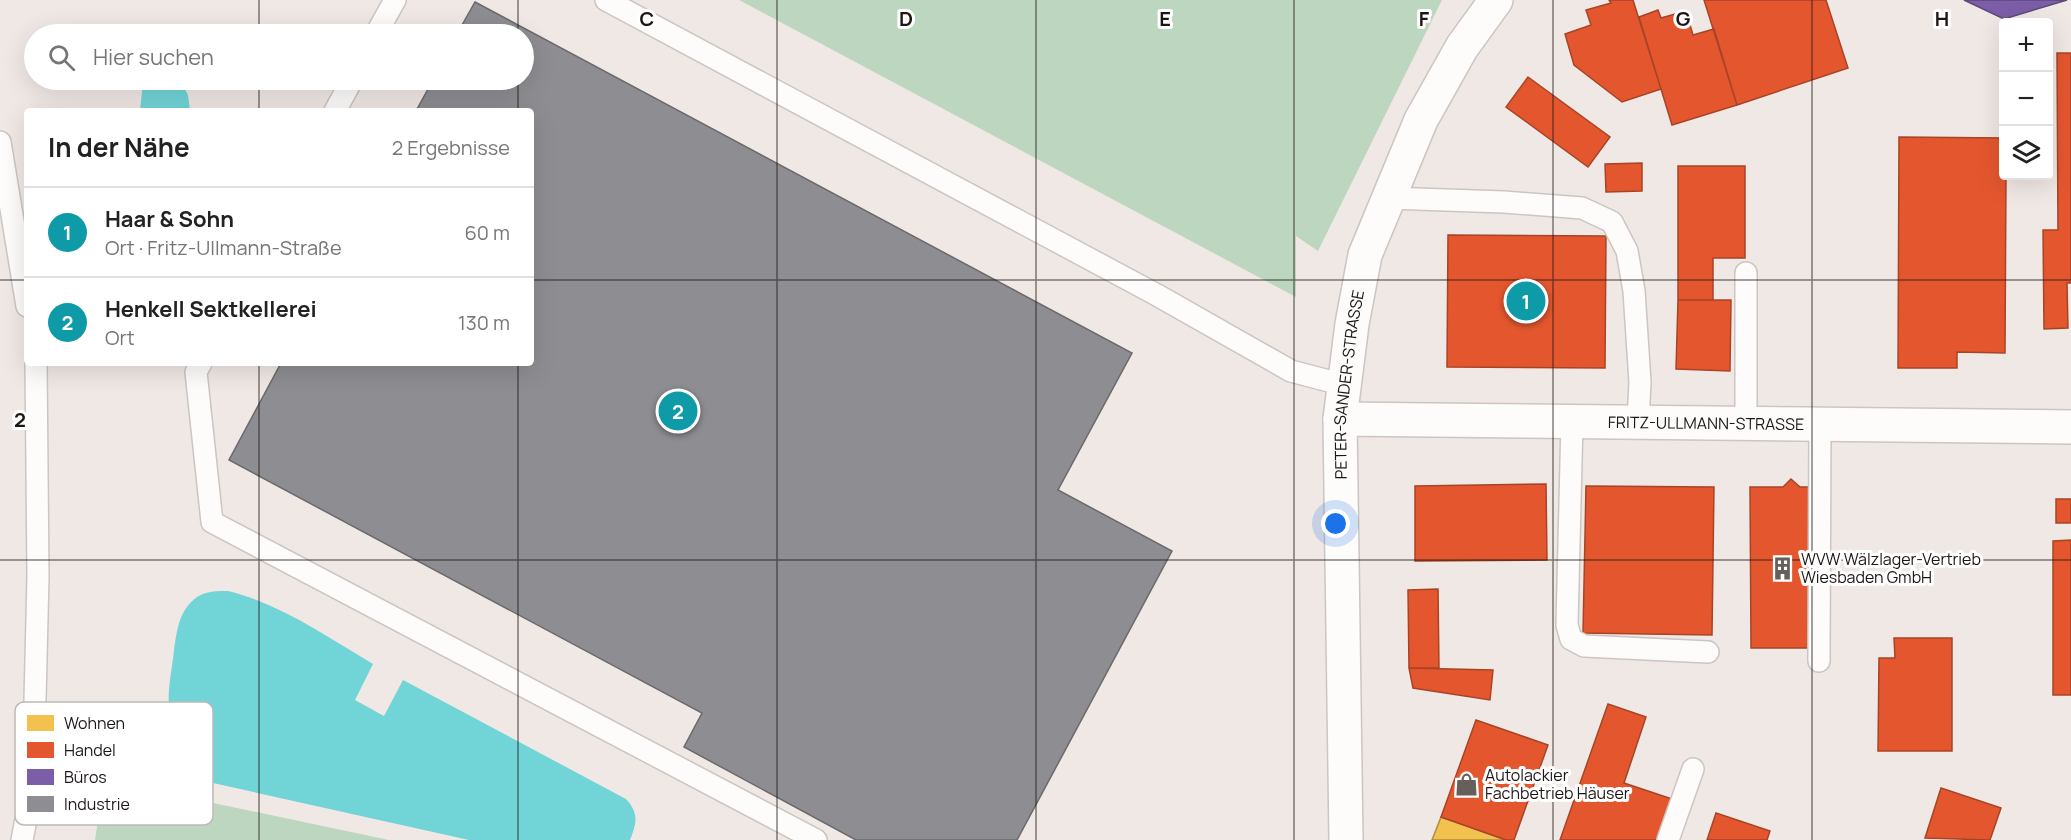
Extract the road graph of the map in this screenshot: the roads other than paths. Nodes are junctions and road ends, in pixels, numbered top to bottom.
1 (394, 0) edge
2 (606, 0) edge
3 (1497, 0) edge
4 (381, 24) edge
5 (347, 90) edge
6 (337, 108) edge
7 (0, 142) edge
8 (1388, 198) junction
9 (1746, 273) dead end
10 (24, 288) edge
11 (36, 366) edge
12 (199, 366) edge
13 (1344, 385) junction
14 (1340, 419) junction
15 (1572, 421) junction
16 (1638, 422) junction
17 (1746, 423) junction
18 (1820, 424) junction
19 (2071, 427) edge
20 (1708, 652) dead end
21 (1819, 661) dead end
22 (35, 702) edge
23 (1693, 769) dead end
24 (25, 825) edge
25 (22, 840) edge
26 (816, 840) edge
27 (1346, 840) edge
28 (1668, 840) edge

1 - 4 lane
2 - 13 lane
3 - 8 street, PETER-SANDER-STRASSE
5 - 6 lane
7 - 10 lane
8 - 13 street, PETER-SANDER-STRASSE
8 - 16 lane
9 - 17 lane
11 - 22 lane
12 - 26 lane
13 - 14 street, PETER-SANDER-STRASSE
14 - 15 street, FRITZ-ULLMANN-STRASSE
14 - 27 street, PETER-SANDER-STRASSE
15 - 16 street, FRITZ-ULLMANN-STRASSE
15 - 20 lane
16 - 17 street, FRITZ-ULLMANN-STRASSE
17 - 18 street, FRITZ-ULLMANN-STRASSE
18 - 19 street, FRITZ-ULLMANN-STRASSE
18 - 21 lane
23 - 28 lane
24 - 25 lane

